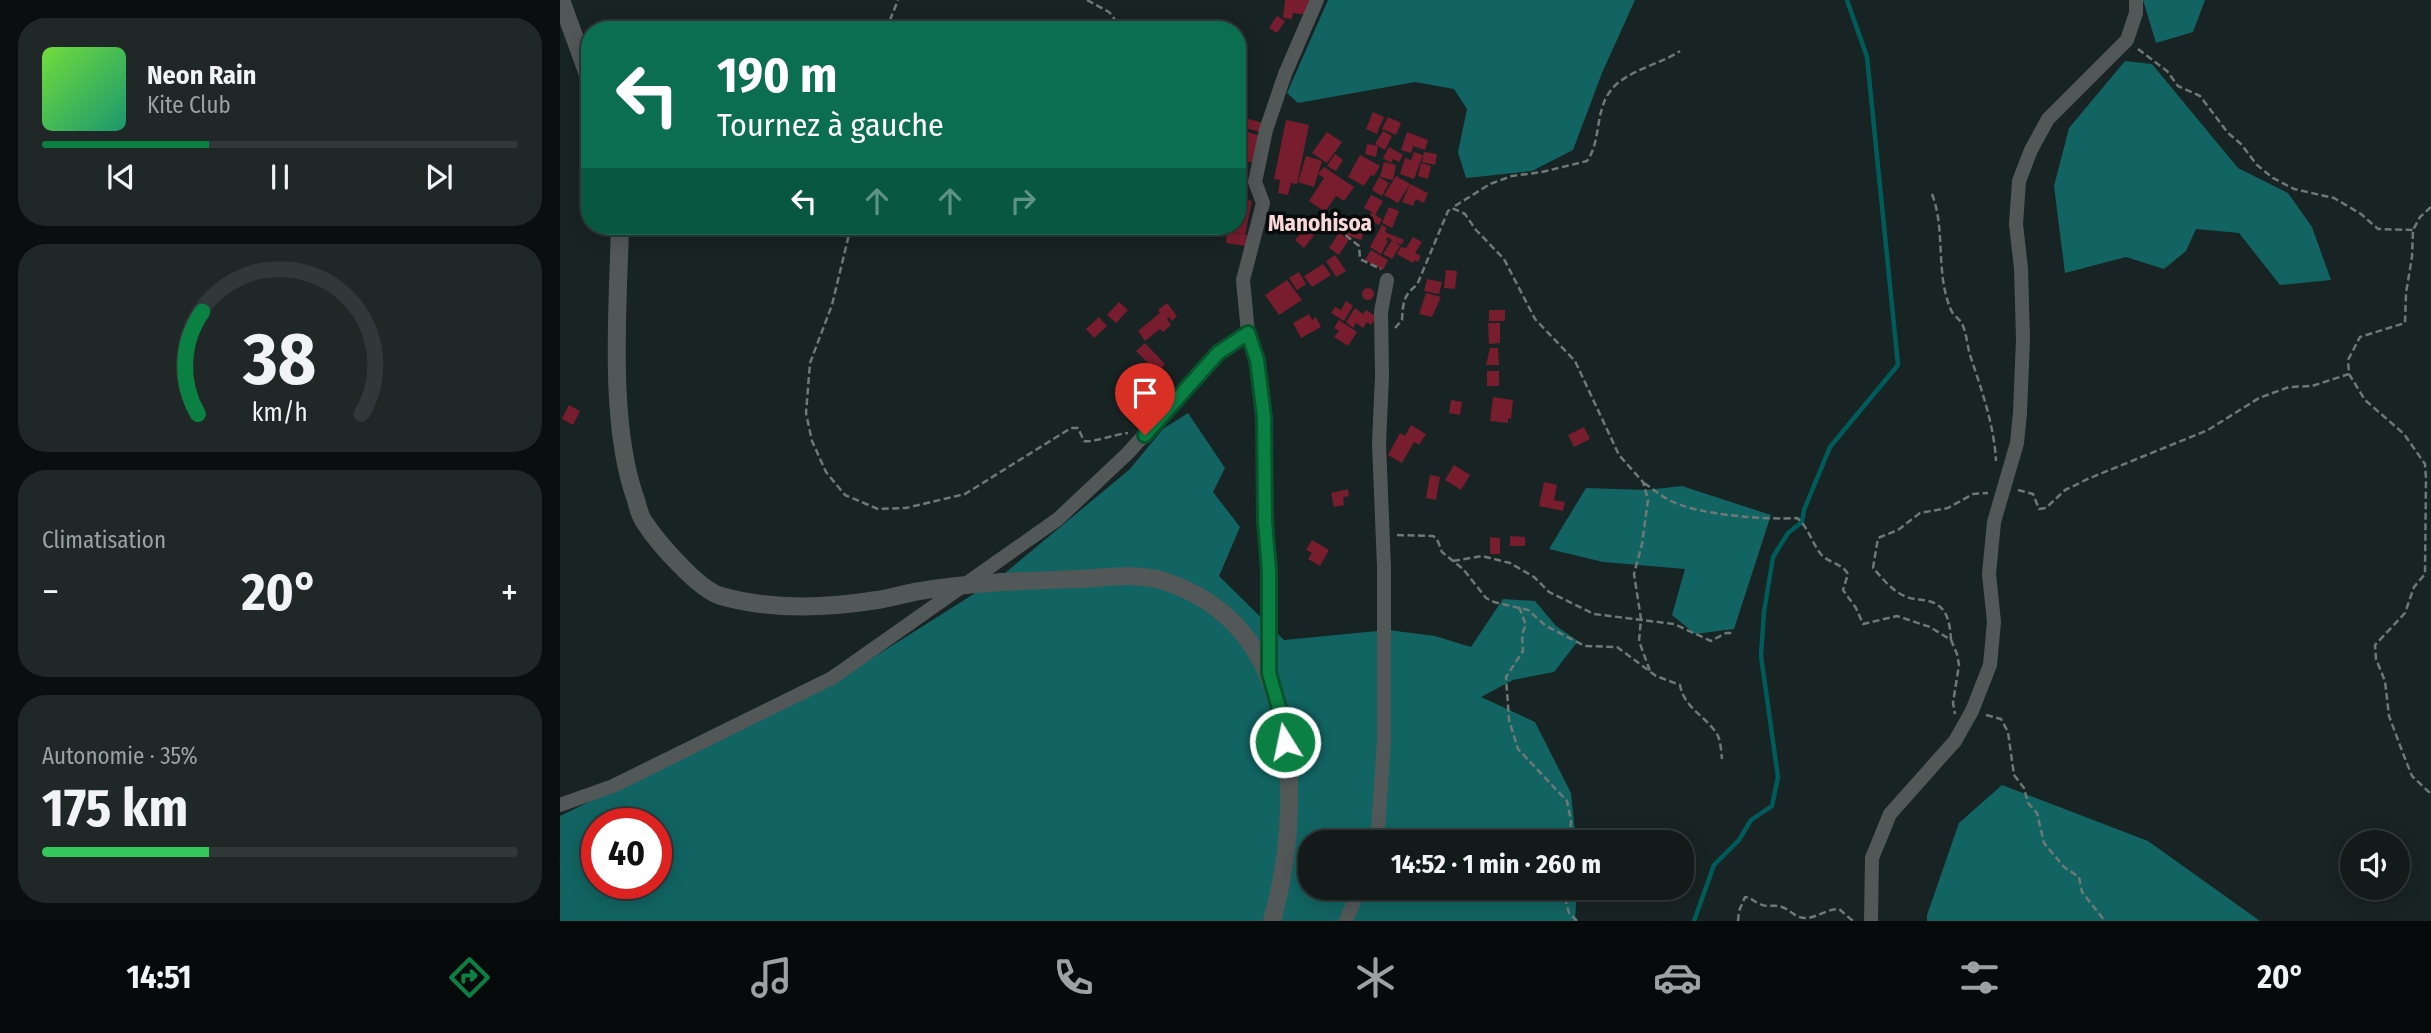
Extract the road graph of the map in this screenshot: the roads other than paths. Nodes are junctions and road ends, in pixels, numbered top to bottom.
1 (561, 0) edge
2 (1317, 0) edge
3 (2136, 0) edge
4 (581, 55) edge
5 (620, 235) edge
6 (1387, 280) road end
7 (1248, 333) junction
8 (963, 585) junction
9 (1269, 673) junction
10 (560, 805) edge
11 (1378, 830) edge
12 (1355, 900) edge
13 (1272, 921) edge
14 (1346, 921) edge
15 (1871, 921) edge

1 - 4 street
2 - 7 street
3 - 15 street
5 - 8 street
6 - 11 street
7 - 8 street
7 - 9 street
8 - 9 street
8 - 10 street
9 - 13 street
12 - 14 street

